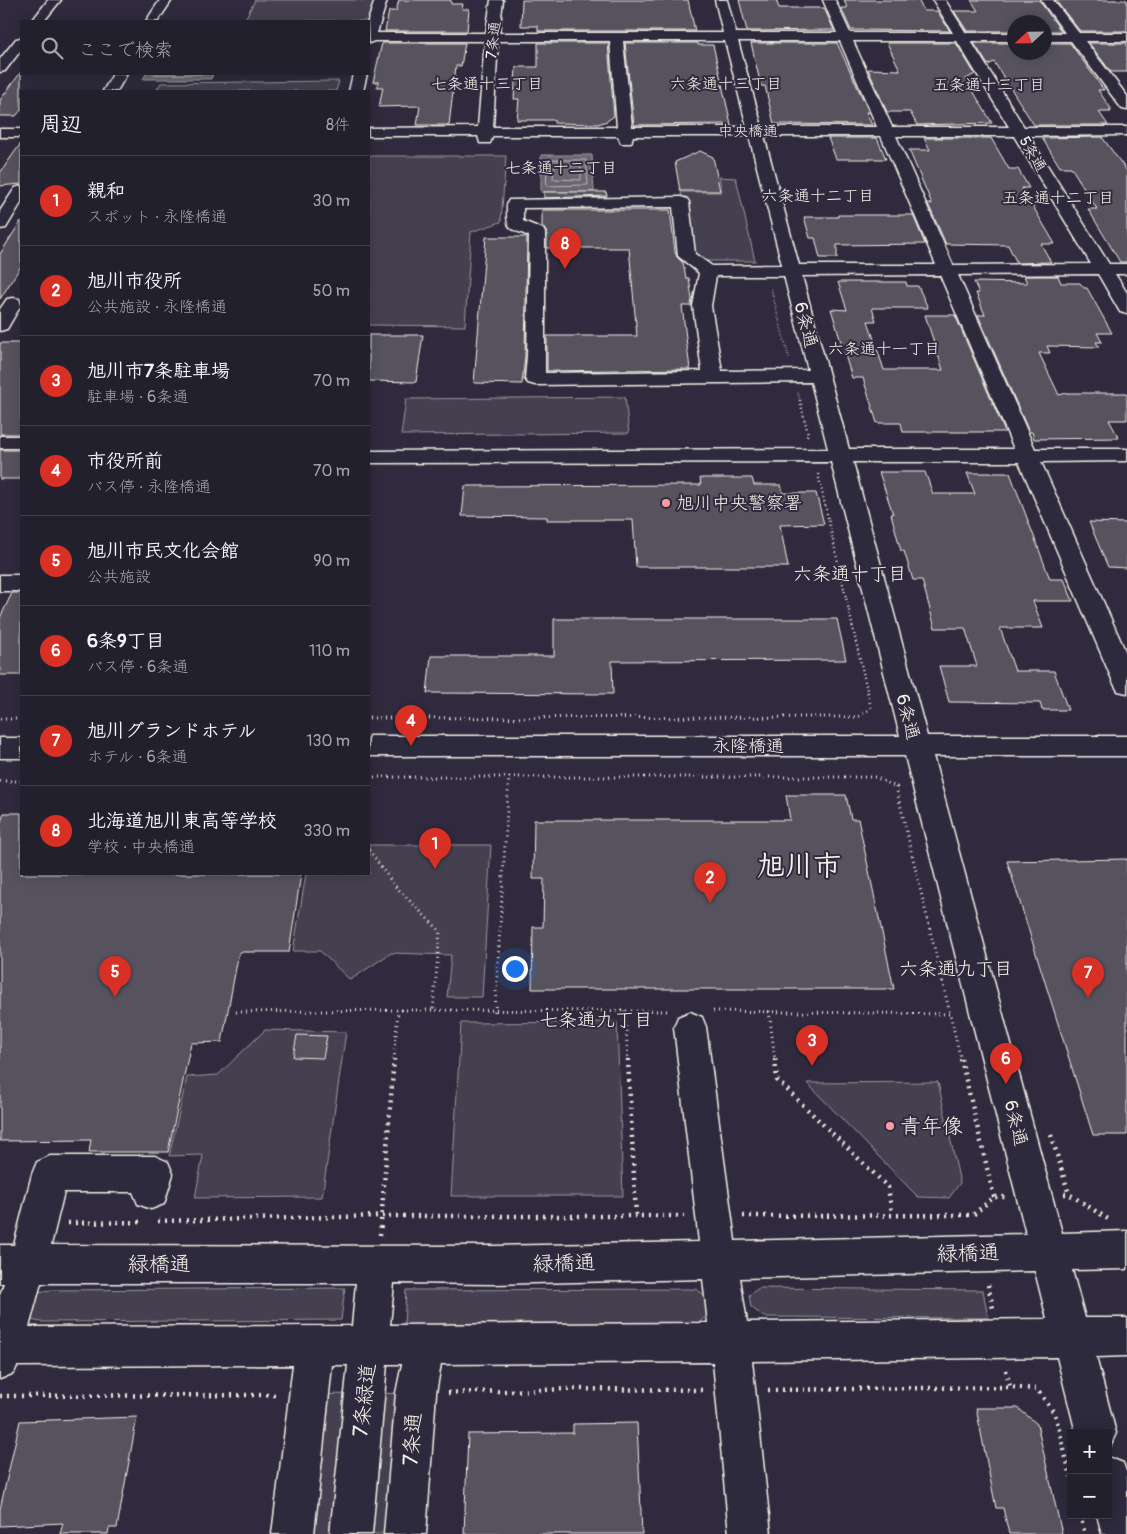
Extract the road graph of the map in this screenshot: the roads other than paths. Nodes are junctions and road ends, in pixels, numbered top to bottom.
1 (55, 0) edge
2 (166, 0) edge
3 (381, 0) edge
4 (497, 0) edge
5 (721, 0) edge
6 (829, 0) edge
7 (939, 0) edge
8 (1047, 0) edge
9 (39, 20) edge
10 (153, 20) edge
11 (370, 35) edge
12 (492, 37) junction
13 (616, 37) junction
14 (731, 37) junction
15 (845, 37) junction
16 (962, 37) junction
17 (1007, 37) edge
18 (1052, 37) edge
19 (1076, 37) junction
20 (1127, 37) edge
21 (7, 38) dead end
22 (370, 38) edge
23 (20, 40) edge
24 (20, 41) edge
25 (0, 68) edge
26 (119, 75) edge
27 (360, 75) edge
28 (111, 90) edge
29 (356, 90) edge
30 (1127, 106) edge
31 (1127, 131) edge
32 (370, 132) edge
33 (0, 133) edge
34 (20, 133) edge
35 (756, 135) junction
36 (888, 135) junction
37 (1022, 135) junction
38 (486, 136) junction
39 (626, 136) junction
40 (1127, 139) edge
41 (370, 140) edge
42 (0, 141) edge
43 (20, 141) edge
44 (20, 194) edge
45 (0, 224) edge
46 (1104, 269) junction
47 (1127, 269) edge
48 (792, 270) junction
49 (946, 270) junction
50 (708, 271) junction
51 (11, 303) edge
52 (1127, 308) edge
53 (0, 325) edge
54 (819, 376) junction
55 (713, 378) junction
56 (0, 442) edge
57 (20, 442) edge
58 (1127, 454) edge
59 (1027, 455) junction
60 (840, 456) junction
61 (370, 457) edge
62 (0, 583) edge
63 (20, 583) edge
64 (1127, 684) edge
65 (370, 746) edge
66 (1127, 746) edge
67 (916, 747) junction
68 (0, 748) edge
69 (20, 748) edge
70 (692, 1016) road end
71 (151, 1191) dead end
72 (1048, 1250) junction
73 (1127, 1250) edge
74 (720, 1259) junction
75 (14, 1264) edge
76 (377, 1265) junction
77 (1071, 1337) junction
78 (1127, 1337) edge
79 (730, 1342) junction
80 (315, 1345) junction
81 (370, 1345) junction
82 (425, 1345) junction
83 (1, 1351) edge
84 (1095, 1429) edge
85 (1112, 1493) edge
86 (293, 1534) edge
87 (351, 1534) edge
88 (405, 1534) edge
89 (750, 1534) edge
90 (1123, 1534) edge

1 - 9 street
2 - 10 street
3 - 11 street
4 - 12 street, 7条通
5 - 14 street, 6条通
6 - 15 street
7 - 16 street, 5条通
8 - 19 street
12 - 13 street
12 - 22 street
12 - 38 street, 7条通
13 - 14 street
13 - 39 street
14 - 15 street
14 - 35 street, 6条通
15 - 16 street
15 - 36 street
16 - 17 street
16 - 37 street, 5条通
18 - 19 street
19 - 20 street
19 - 30 street
21 - 23 street
24 - 25 street
26 - 28 street
27 - 29 street
31 - 37 street, 中央橋通
32 - 38 street, 中央橋通
33 - 34 street
35 - 36 street, 中央橋通
35 - 39 street, 中央橋通
35 - 48 street, 6条通
36 - 37 street, 中央橋通
36 - 49 street
37 - 40 street, 中央橋通
37 - 46 street, 5条通
38 - 39 street, 中央橋通
38 - 41 street, 中央橋通
42 - 43 street
44 - 45 street
46 - 47 street
46 - 49 street
46 - 52 street, 5条通
48 - 49 street
48 - 50 street
48 - 54 street, 6条通
49 - 59 street
50 - 55 street
50 - 55 street
51 - 53 street
54 - 55 street
54 - 60 street, 6条通
56 - 57 street
58 - 59 street
59 - 60 street
59 - 64 street
60 - 61 street
60 - 67 street, 6条通
62 - 63 street
65 - 67 street, 永隆橋通
66 - 67 street, 永隆橋通
67 - 72 street, 6条通
68 - 69 street
70 - 74 street
71 - 75 street
72 - 73 street, 緑橋通
72 - 74 street, 緑橋通
72 - 77 street, 6条通
74 - 76 street, 緑橋通
74 - 79 street
75 - 76 street, 緑橋通
75 - 83 street
76 - 81 street, 7条緑道
77 - 78 street
77 - 79 street
77 - 84 street, 6条通
79 - 82 street
79 - 89 street
80 - 81 street
80 - 83 street
80 - 86 street
81 - 82 street
81 - 87 street, 7条緑道
82 - 88 street, 7条通
85 - 90 street

